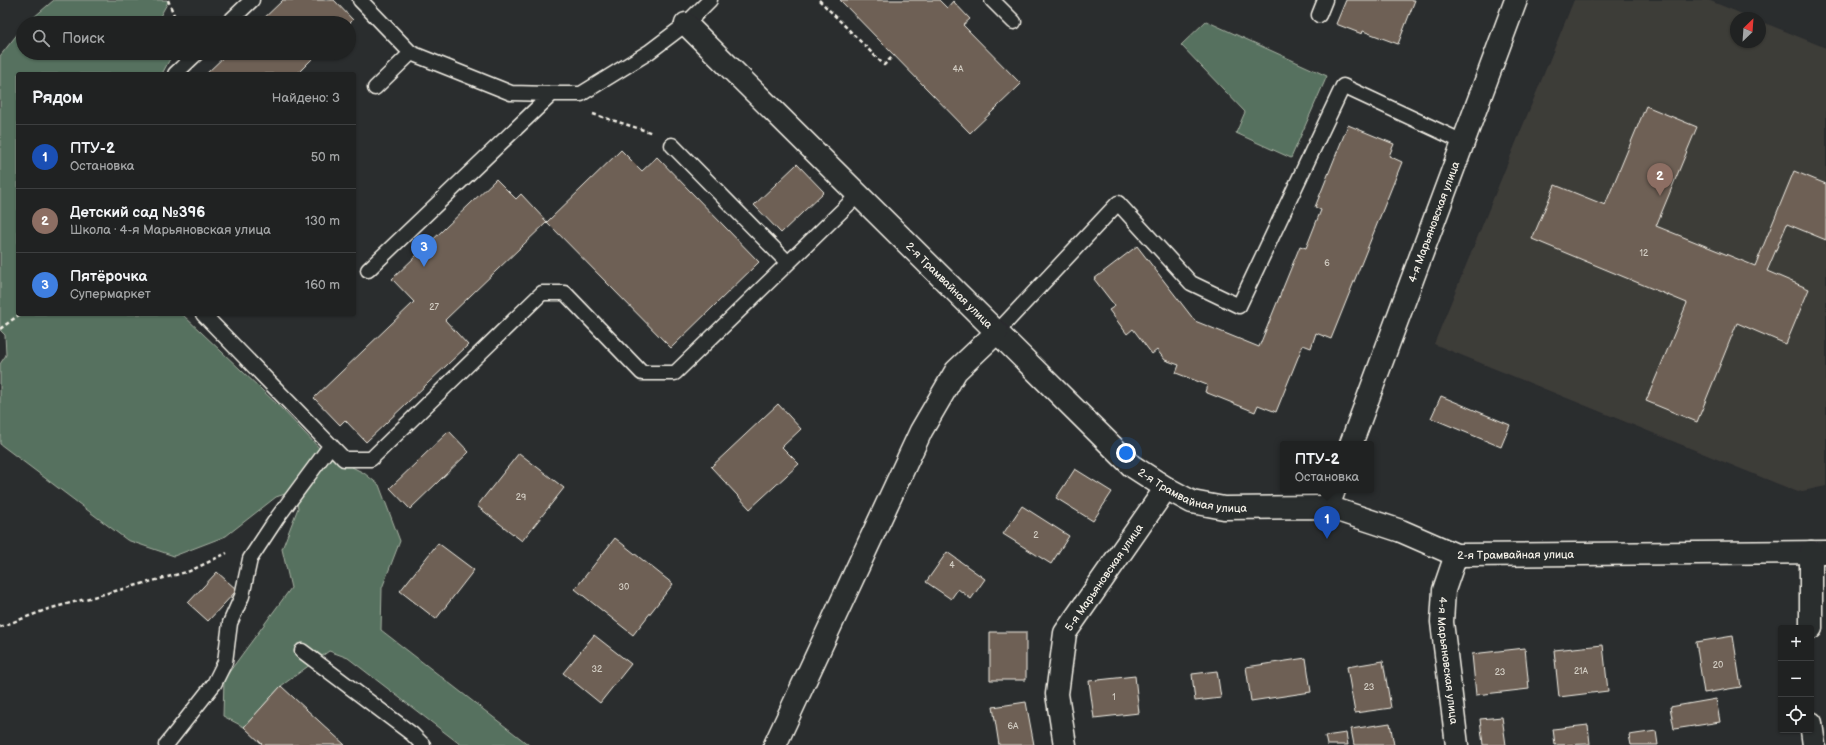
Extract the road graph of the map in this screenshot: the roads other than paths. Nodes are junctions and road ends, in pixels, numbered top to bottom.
1 (252, 0) edge
2 (360, 0) edge
3 (710, 0) edge
4 (992, 0) edge
5 (1325, 0) edge
6 (1516, 0) edge
7 (1319, 15) dead end
8 (235, 16) edge
9 (1014, 22) dead end
10 (686, 24) junction
11 (411, 53) junction
12 (190, 60) edge
13 (177, 72) edge
14 (375, 88) dead end
15 (552, 94) junction
16 (1463, 142) junction
17 (672, 145) road end
18 (858, 195) junction
19 (788, 263) junction
20 (368, 270) dead end
21 (205, 316) edge
22 (997, 332) junction
23 (1352, 441) edge
24 (331, 445) junction
25 (1166, 488) junction
26 (1331, 498) edge
27 (1819, 552) edge
28 (1456, 555) junction
29 (1811, 625) edge
30 (302, 651) dead end
31 (1812, 733) edge
32 (166, 745) edge
33 (423, 745) edge
34 (775, 745) edge
35 (1065, 745) edge
36 (1457, 745) edge
37 (1814, 745) edge

1 - 8 lane
2 - 11 lane
3 - 10 lane
4 - 9 lane
5 - 7 lane
6 - 16 street, 4-я Марьяновская улица
10 - 15 lane
10 - 18 street, 2-я Трамвайная улица
11 - 14 lane
11 - 15 lane
12 - 13 lane
15 - 20 lane
16 - 22 lane
16 - 23 street, 4-я Марьяновская улица
17 - 19 lane
18 - 19 lane
18 - 22 street, 2-я Трамвайная улица
19 - 24 lane
21 - 24 lane
22 - 25 street, 2-я Трамвайная улица
22 - 34 street
24 - 32 lane
25 - 26 street, 2-я Трамвайная улица
25 - 35 street, 5-я Марьяновская улица
26 - 28 street, 2-я Трамвайная улица
27 - 28 street, 2-я Трамвайная улица
27 - 29 street
28 - 36 street, 4-я Марьяновская улица
30 - 33 lane
31 - 37 street

